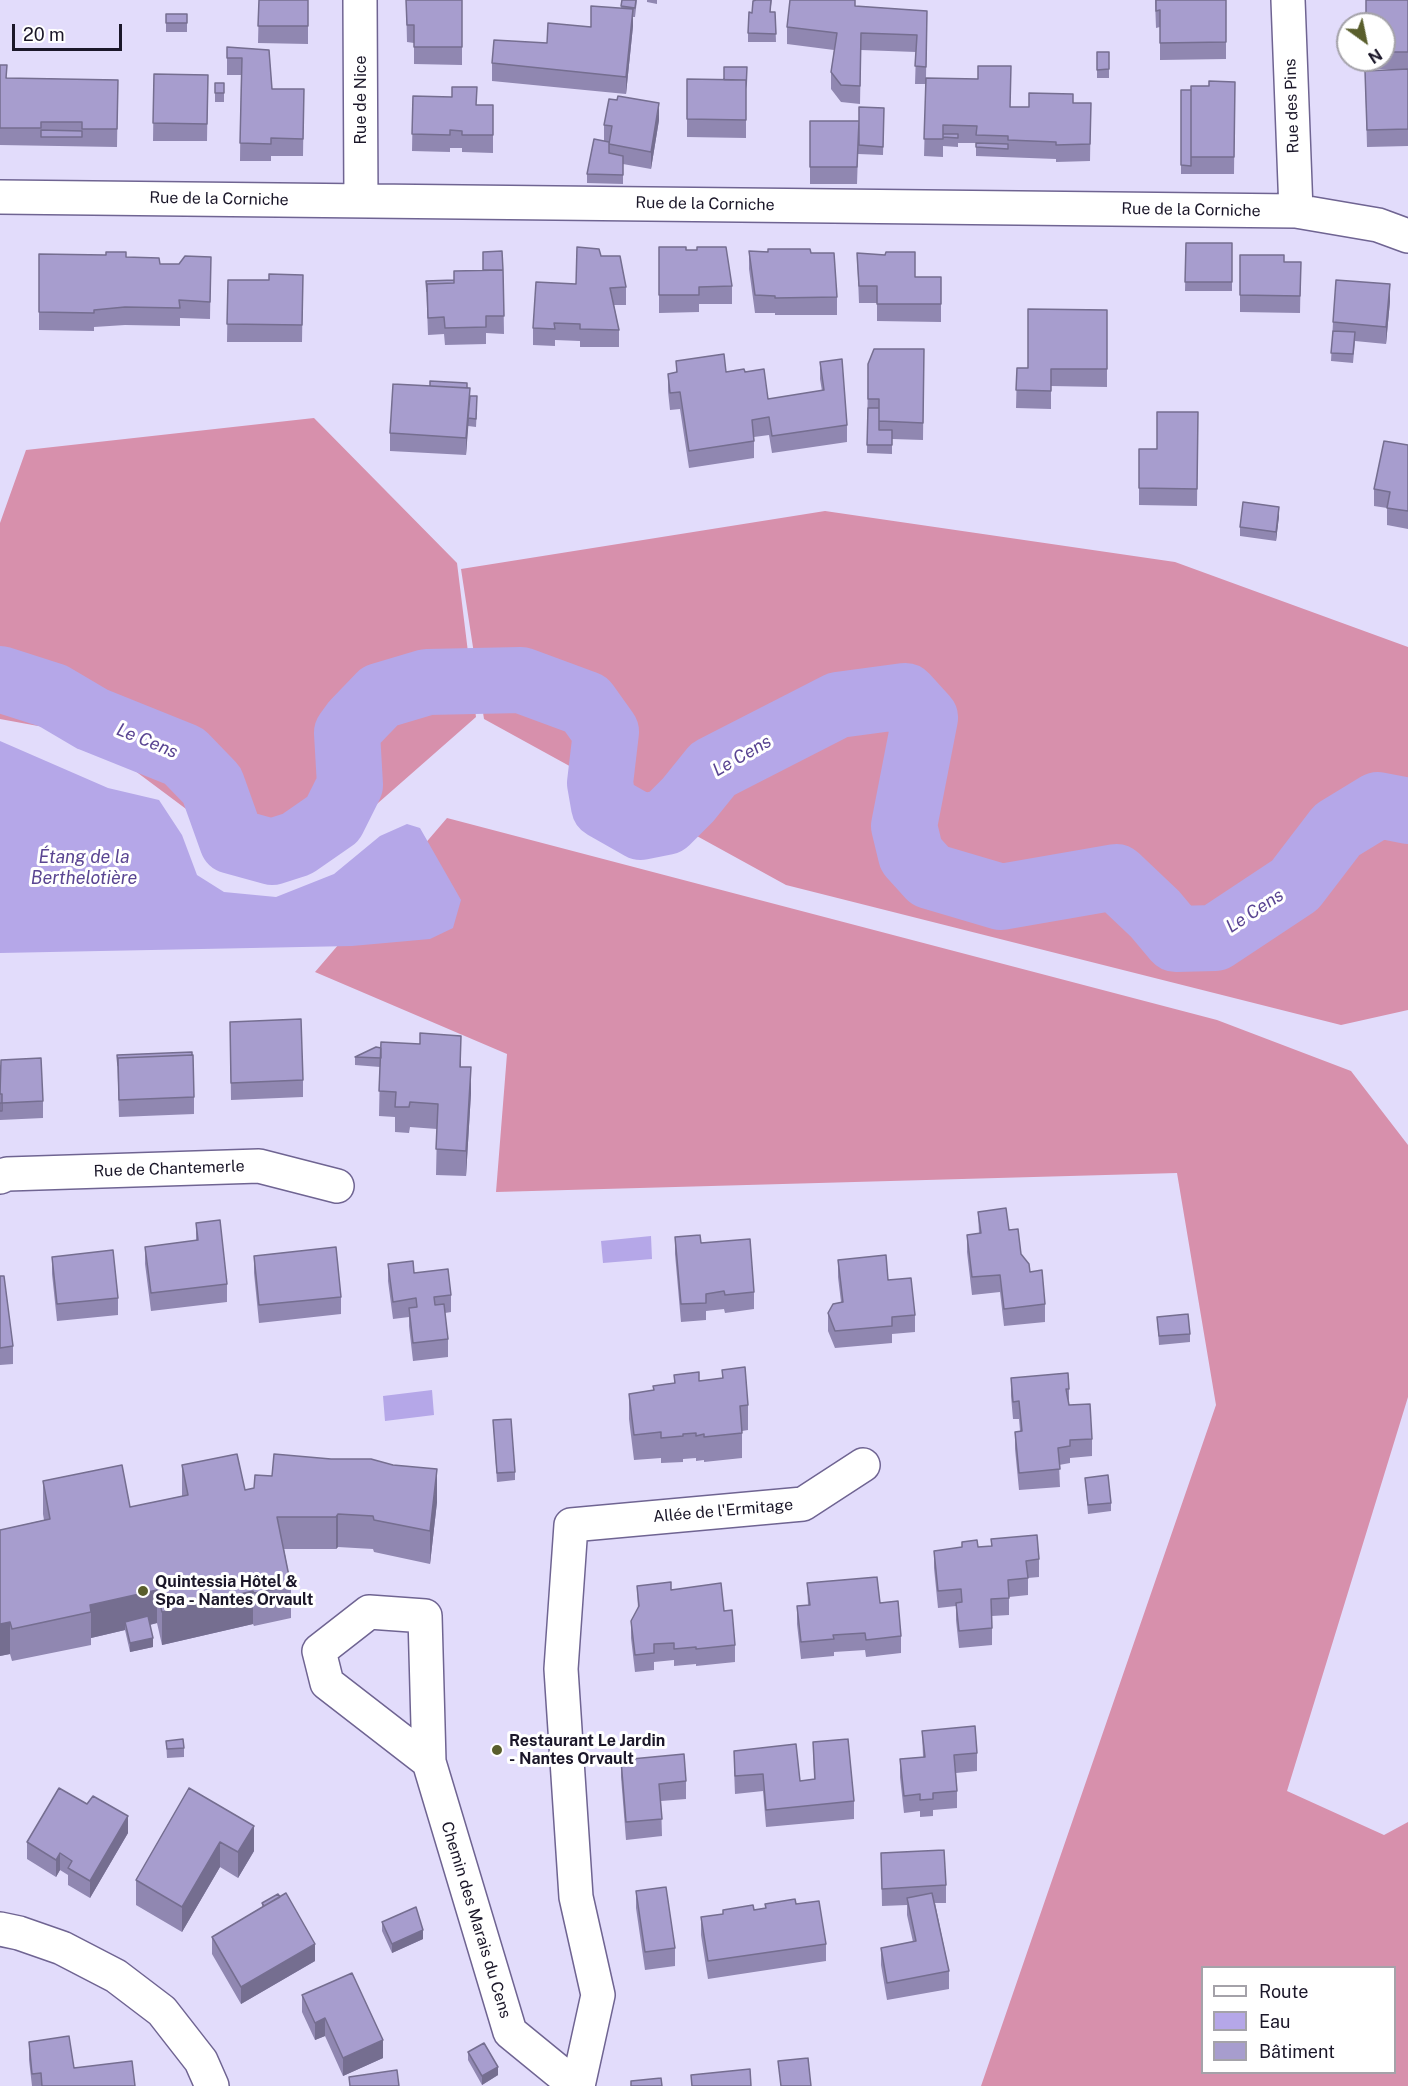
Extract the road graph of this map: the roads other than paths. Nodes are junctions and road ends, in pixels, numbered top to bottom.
1 (360, 0) edge
2 (1288, 0) edge
3 (0, 197) edge
4 (361, 200) junction
5 (1296, 211) junction
6 (1408, 236) edge
7 (0, 1177) edge
8 (337, 1186) dead end
9 (863, 1465) dead end
10 (429, 1762) junction
11 (0, 1929) edge
12 (212, 2086) edge
13 (577, 2086) edge

1 - 4 street, Rue de Nice
2 - 5 street, Rue des Pins
3 - 4 street, Rue de la Corniche
4 - 5 street, Rue de la Corniche
5 - 6 street, Rue de la Corniche
7 - 8 street, Rue de Chantemerle
9 - 13 street, Allée de l'Ermitage
10 - 10 street, Chemin des Marais du Cens
10 - 13 street, Chemin des Marais du Cens
11 - 12 street

